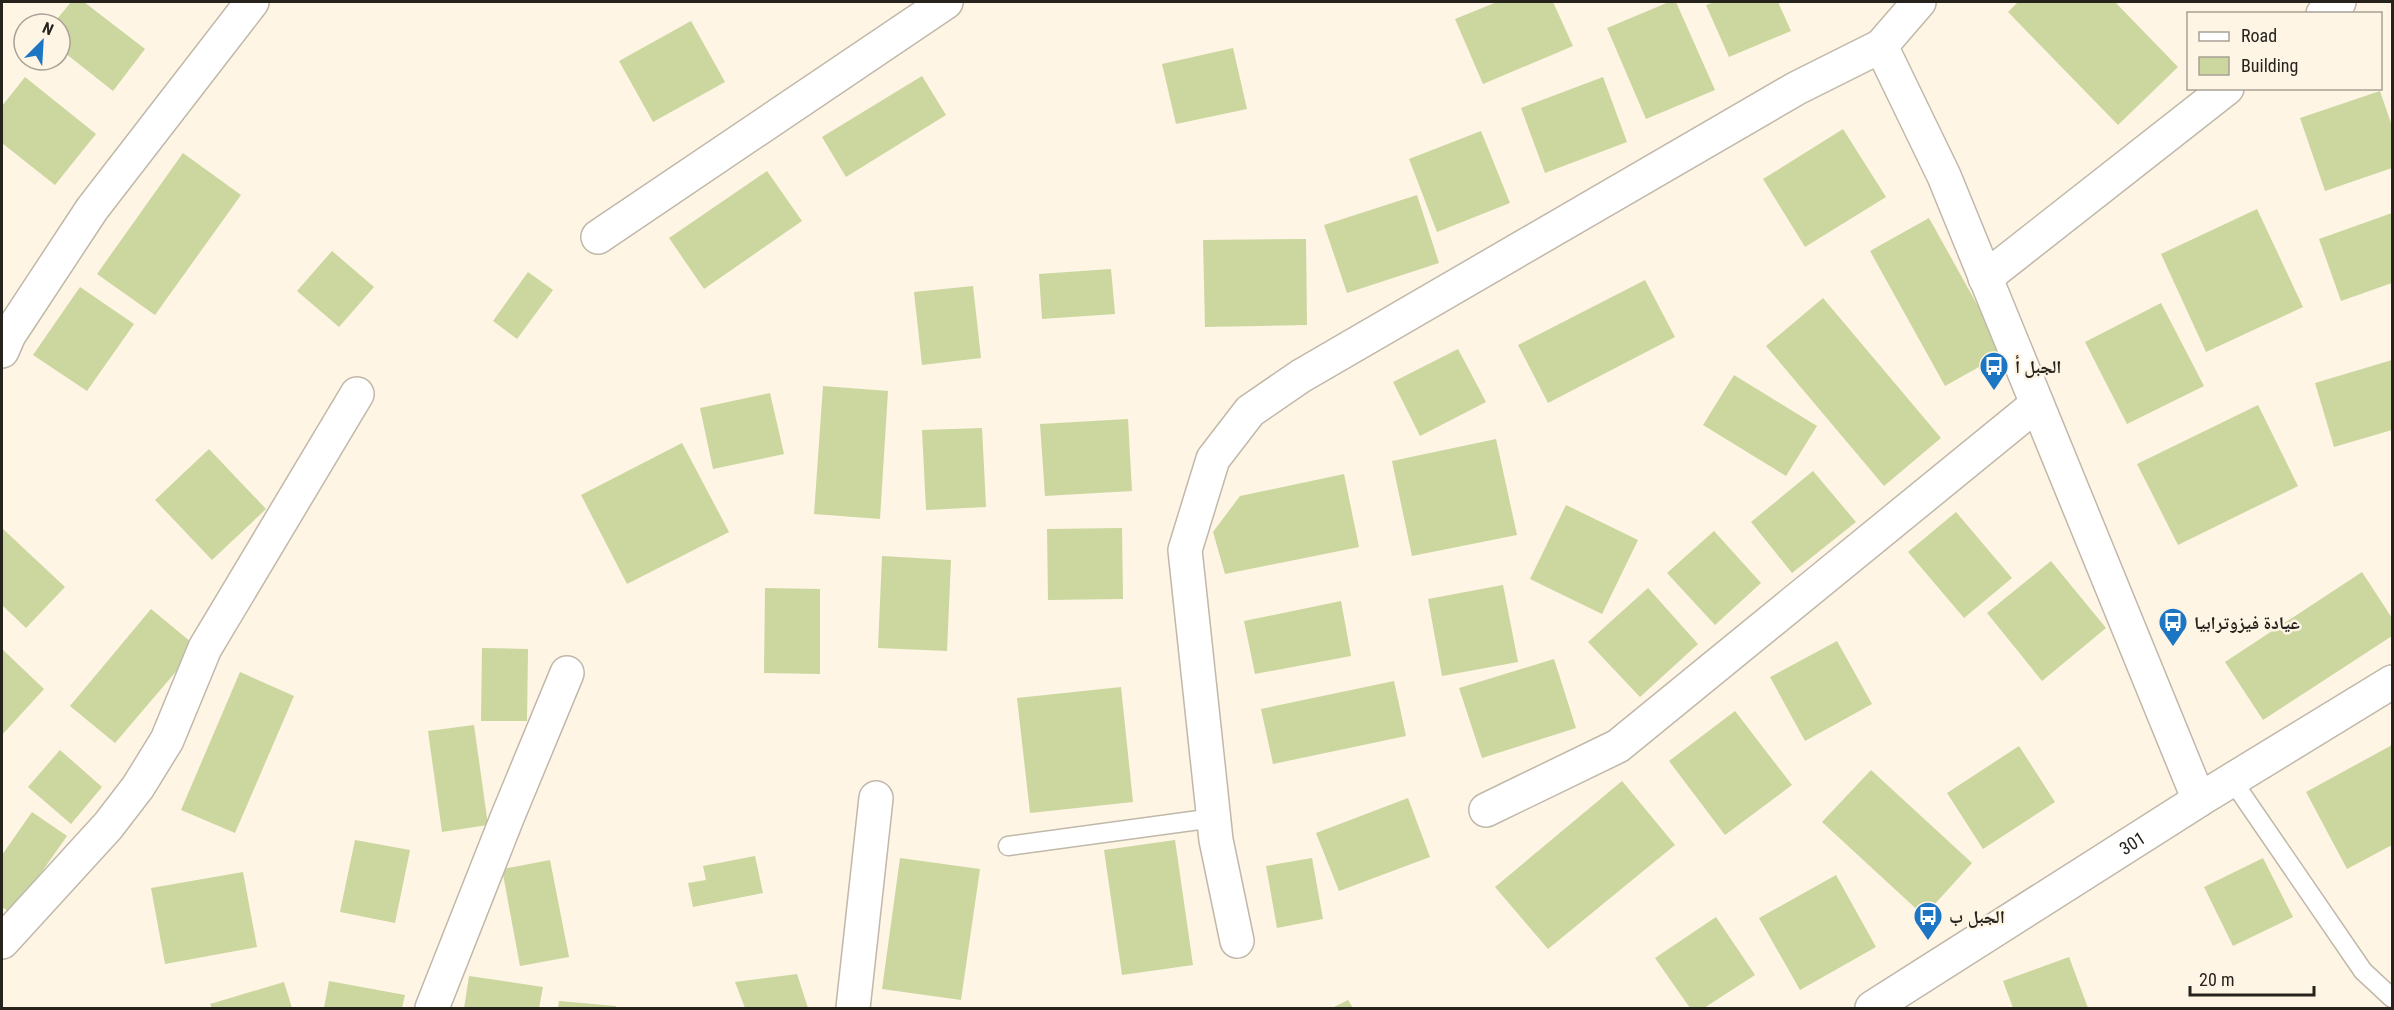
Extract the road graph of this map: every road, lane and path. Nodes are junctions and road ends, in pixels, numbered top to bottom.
1 (252, 2) edge
2 (946, 2) edge
3 (1919, 2) edge
4 (2339, 2) edge
5 (2326, 12) edge
6 (1881, 46) junction
7 (2225, 90) edge
8 (598, 237) dead end
9 (1985, 278) junction
10 (2, 351) edge
11 (357, 394) dead end
12 (2037, 404) junction
13 (567, 673) dead end
14 (2392, 682) edge
15 (2232, 780) junction
16 (876, 798) dead end
17 (2199, 800) junction
18 (1486, 810) dead end
19 (1214, 818) junction
20 (1008, 846) dead end
21 (1237, 941) dead end
22 (2, 942) edge
23 (2392, 998) edge
24 (432, 1008) edge
25 (853, 1008) edge
26 (1872, 1008) edge

1 - 10 street
2 - 8 street
3 - 6 street
4 - 5 street
6 - 9 street
6 - 19 street
7 - 9 street
9 - 12 street
11 - 22 street
12 - 17 street
12 - 18 street
13 - 24 street
14 - 15 street, 301
15 - 17 street, 301
15 - 23 lane
16 - 25 street
17 - 26 street, 301
19 - 20 lane
19 - 21 street

